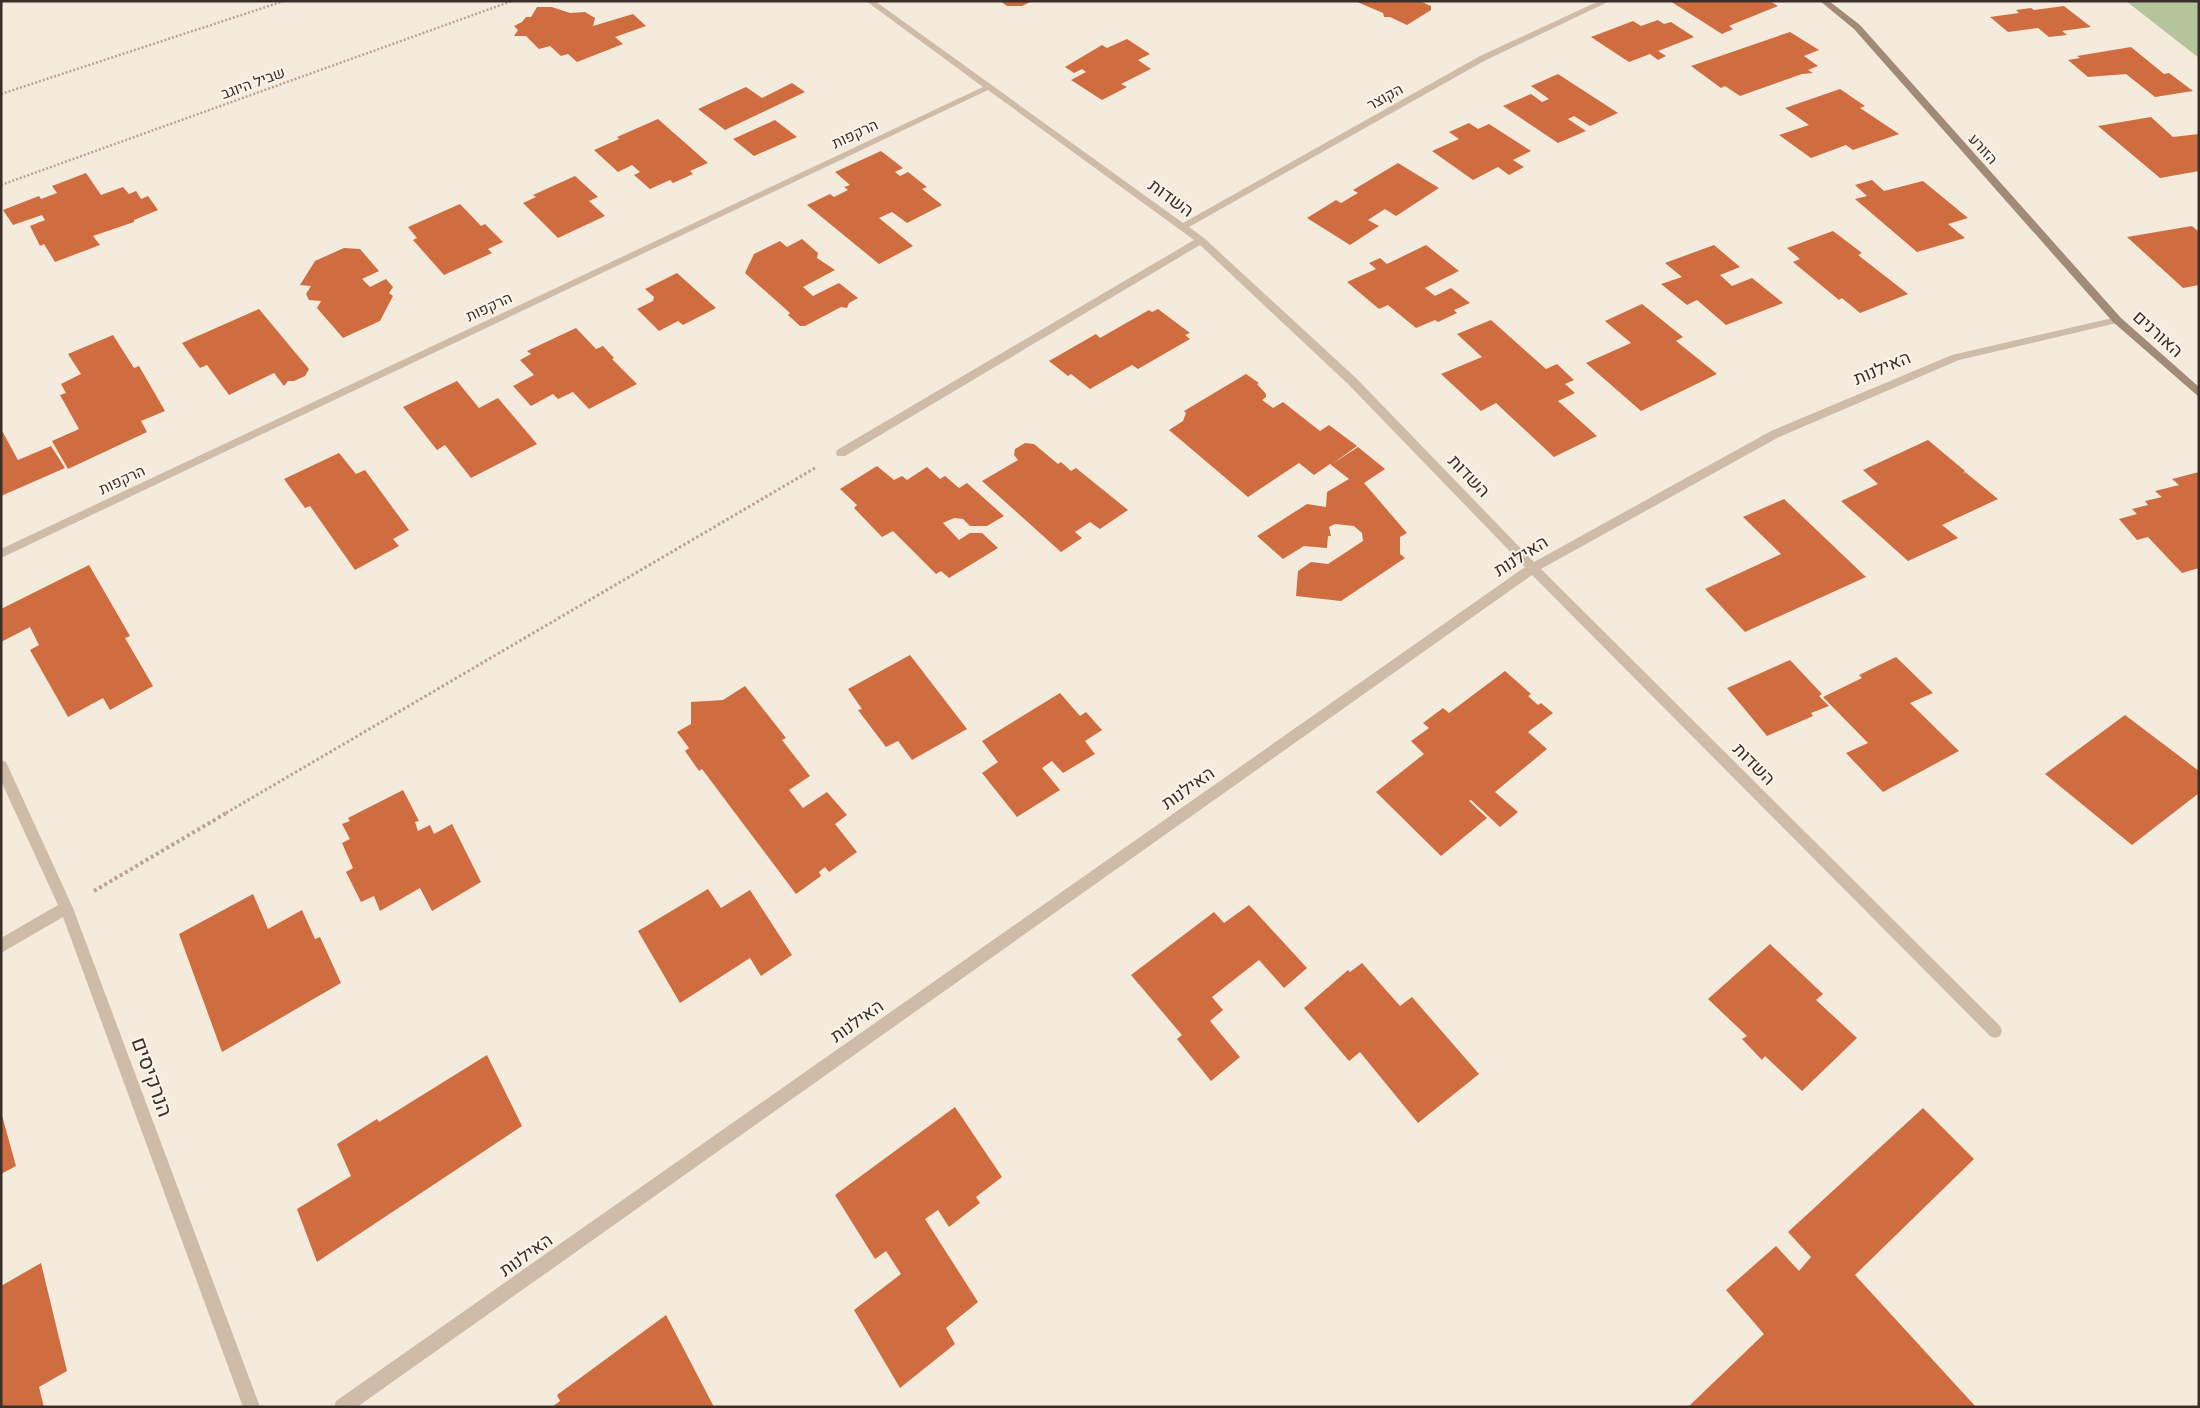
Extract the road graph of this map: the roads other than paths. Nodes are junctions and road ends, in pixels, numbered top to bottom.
1 (870, 1) edge
2 (1606, 1) edge
3 (1824, 1) edge
4 (989, 87) junction
5 (1182, 227) junction
6 (1201, 240) junction
7 (2117, 320) junction
8 (2199, 393) edge
9 (841, 453) road end
10 (1, 554) edge
11 (1533, 568) junction
12 (1, 766) edge
13 (66, 908) junction
14 (1, 946) edge
15 (1995, 1031) dead end
16 (252, 1407) edge
17 (342, 1407) edge

1 - 4 street, השדות
2 - 5 street, הקוצר
3 - 7 street, הזורע
4 - 5 street, השדות
4 - 10 street, הרקפות
5 - 6 street, השדות
6 - 9 street
6 - 11 street, השדות
7 - 8 street, האורנים
7 - 11 street, האילנות
11 - 15 street, השדות
11 - 17 street, האילנות
12 - 13 street, הנרקיסים
13 - 14 street
13 - 16 street, הנרקיסים

